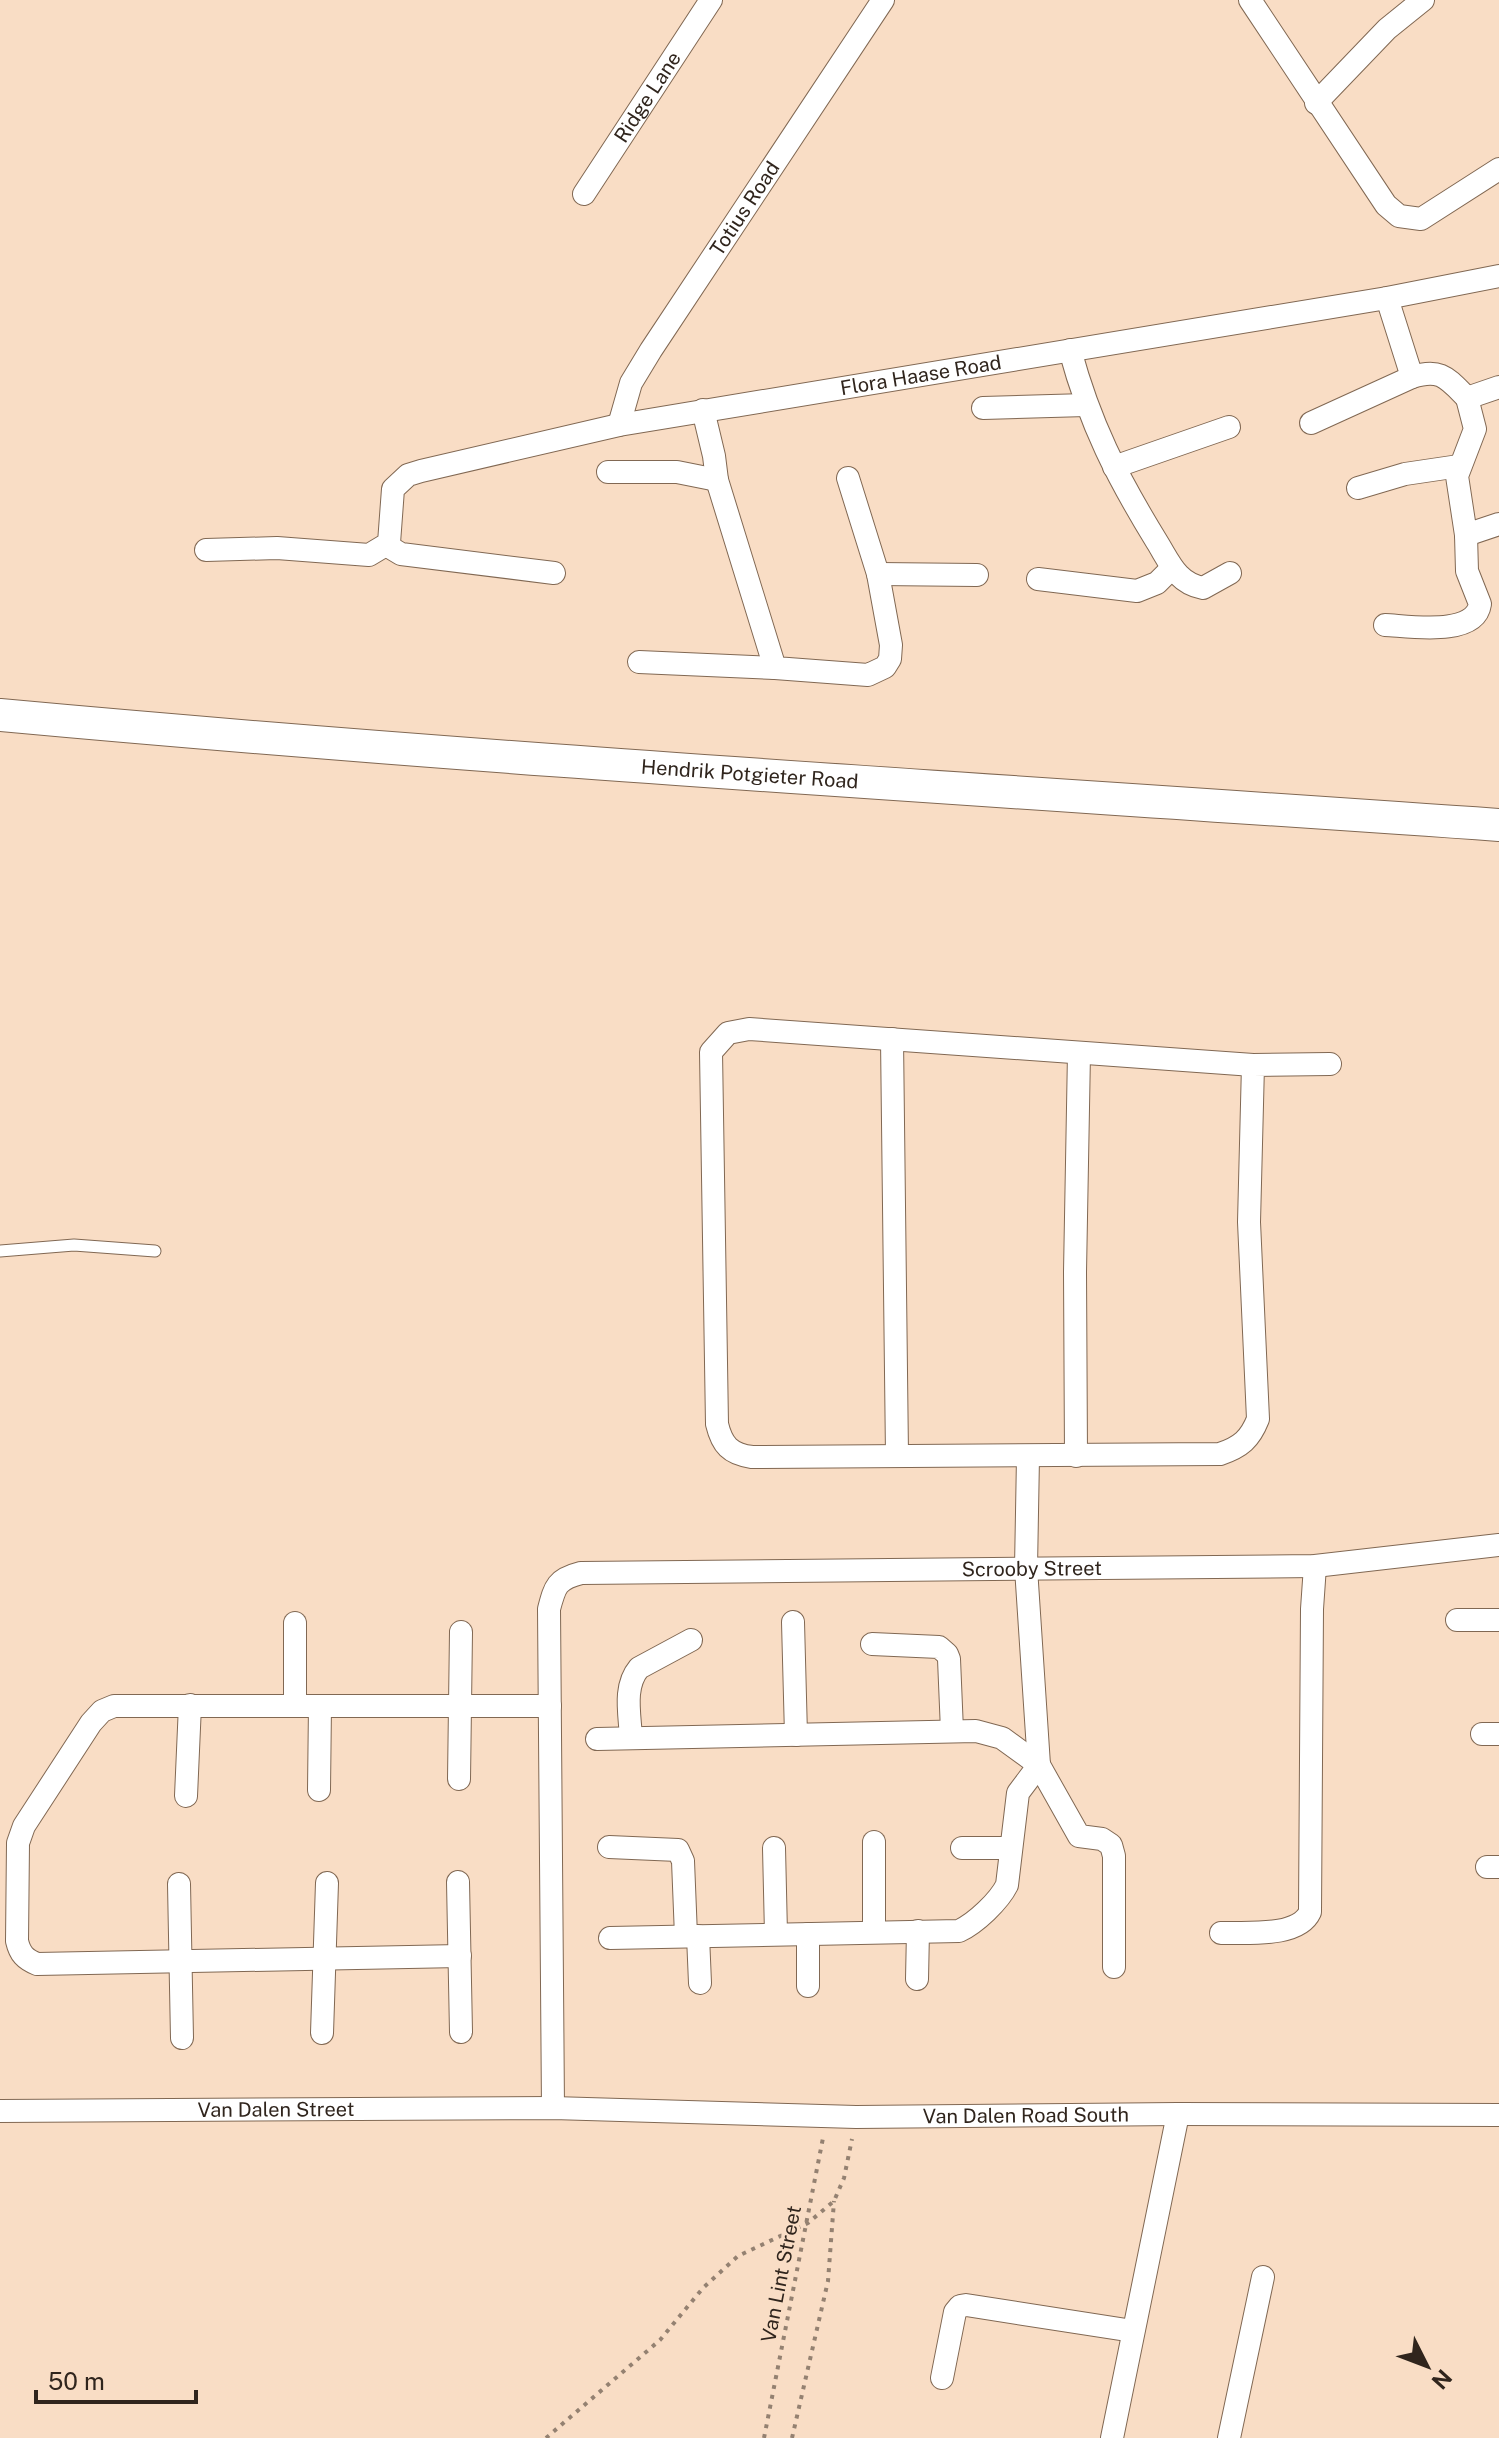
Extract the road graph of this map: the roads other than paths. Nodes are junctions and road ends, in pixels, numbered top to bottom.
1 (711, 0) edge
2 (883, 0) edge
3 (1250, 0) edge
4 (1423, 0) edge
5 (1316, 103) junction
6 (1499, 169) edge
7 (584, 194) dead end
8 (1499, 276) edge
9 (1387, 298) junction
10 (1070, 350) junction
11 (1412, 377) junction
12 (1499, 387) edge
13 (1467, 398) junction
14 (1086, 405) junction
15 (983, 408) dead end
16 (703, 410) junction
17 (1311, 423) dead end
18 (619, 425) junction
19 (1229, 427) dead end
20 (1459, 466) junction
21 (1114, 467) junction
22 (608, 472) dead end
23 (848, 478) dead end
24 (717, 480) junction
25 (1358, 488) dead end
26 (1499, 524) edge
27 (1466, 535) junction
28 (390, 536) junction
29 (206, 550) dead end
30 (1172, 568) junction
31 (554, 573) dead end
32 (1230, 573) dead end
33 (878, 574) junction
34 (977, 575) dead end
35 (1038, 579) dead end
36 (1385, 625) dead end
37 (639, 662) dead end
38 (775, 668) junction
39 (0, 715) edge
40 (1499, 825) edge
41 (892, 1039) junction
42 (1079, 1053) junction
43 (1330, 1064) dead end
44 (1253, 1065) junction
45 (0, 1251) edge
46 (155, 1251) dead end
47 (897, 1455) junction
48 (1076, 1456) junction
49 (1028, 1457) junction
50 (1499, 1545) edge
51 (1315, 1566) junction
52 (1026, 1568) junction
53 (1457, 1620) dead end
54 (1499, 1620) edge
55 (793, 1622) dead end
56 (295, 1623) dead end
57 (461, 1632) dead end
58 (691, 1640) dead end
59 (872, 1644) dead end
60 (190, 1705) junction
61 (295, 1706) junction
62 (320, 1706) junction
63 (460, 1706) junction
64 (550, 1706) junction
65 (952, 1731) junction
66 (796, 1735) junction
67 (631, 1738) junction
68 (597, 1739) dead end
69 (1039, 1765) junction
70 (459, 1779) dead end
71 (319, 1790) dead end
72 (186, 1796) dead end
73 (874, 1842) dead end
74 (609, 1847) dead end
75 (774, 1848) dead end
76 (962, 1848) dead end
77 (1011, 1848) junction
78 (458, 1882) dead end
79 (327, 1883) dead end
80 (179, 1884) dead end
81 (918, 1931) junction
82 (874, 1932) junction
83 (1221, 1933) dead end
84 (776, 1934) junction
85 (808, 1934) junction
86 (692, 1936) junction
87 (610, 1938) dead end
88 (460, 1956) junction
89 (324, 1959) junction
90 (181, 1961) junction
91 (1114, 1967) dead end
92 (917, 1979) dead end
93 (700, 1983) dead end
94 (808, 1986) dead end
95 (461, 2032) dead end
96 (322, 2033) dead end
97 (182, 2038) dead end
98 (553, 2108) junction
99 (0, 2111) edge
100 (1178, 2114) junction
101 (1499, 2115) edge
102 (1263, 2277) dead end
103 (1133, 2331) junction
104 (942, 2378) dead end
105 (1112, 2438) edge
106 (1229, 2438) edge

1 - 7 street, Ridge Lane
2 - 18 street, Totius Road
3 - 5 street
4 - 5 street
5 - 6 street
8 - 9 street, Flora Haase Road
9 - 10 street, Flora Haase Road
9 - 11 street
10 - 14 street
10 - 16 street, Flora Haase Road
11 - 13 street
11 - 17 street
12 - 13 street
13 - 20 street
14 - 15 street
14 - 21 street
16 - 18 street, Flora Haase Road
16 - 24 street
18 - 28 street, Flora Haase Road
19 - 21 street
20 - 25 street
20 - 27 street
21 - 30 street
22 - 24 street
23 - 33 street
24 - 38 street
26 - 27 street
27 - 36 street
28 - 29 street
28 - 31 street
30 - 32 street
30 - 35 street
33 - 34 street
33 - 38 street
37 - 38 street
39 - 40 main road, Hendrik Potgieter Road
41 - 42 street
41 - 47 street
41 - 47 street
42 - 44 street
42 - 48 street
43 - 44 street
44 - 48 street
45 - 46 lane
47 - 49 street
48 - 49 street
49 - 52 street
50 - 51 street, Scrooby Street
51 - 52 street, Scrooby Street
51 - 83 street
52 - 64 street, Scrooby Street
52 - 69 street
53 - 54 street
55 - 66 street
56 - 61 street
57 - 63 street
58 - 67 street
59 - 65 street
60 - 61 street
60 - 72 street
60 - 90 street
61 - 62 street
62 - 63 street
62 - 71 street
63 - 64 street
63 - 70 street
64 - 98 street
65 - 66 street
65 - 69 street
66 - 67 street
67 - 68 street
69 - 77 street
69 - 91 street
73 - 82 street
74 - 86 street
75 - 84 street
76 - 77 street
77 - 81 street
78 - 88 street
79 - 89 street
80 - 90 street
81 - 82 street
81 - 92 street
82 - 85 street
84 - 85 street
84 - 86 street
85 - 94 street
86 - 87 street
86 - 93 street
88 - 89 street
88 - 95 street
89 - 90 street
89 - 96 street
90 - 97 street
98 - 99 street, Van Dalen Street
98 - 100 street, Van Dalen Road South
100 - 101 street, Van Dalen Road South
100 - 103 street
102 - 106 street
103 - 104 street
103 - 105 street

